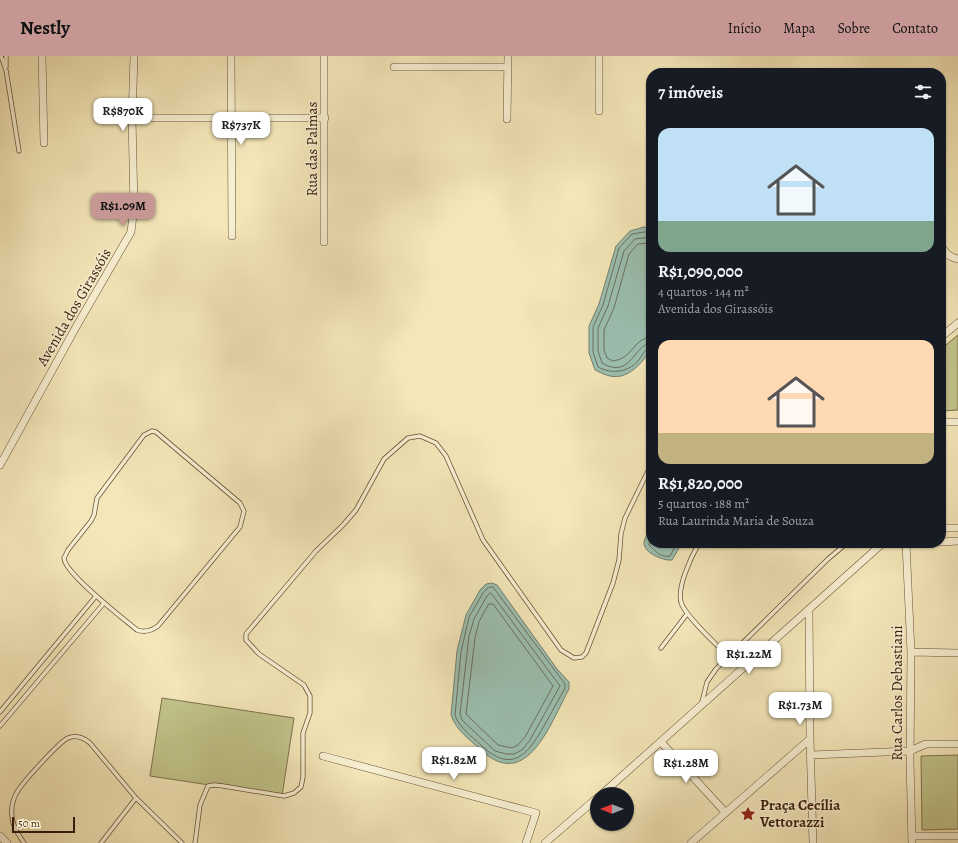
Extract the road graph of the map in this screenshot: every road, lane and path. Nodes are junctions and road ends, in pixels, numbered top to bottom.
1 (1, 56) edge
2 (6, 56) edge
3 (42, 56) edge
4 (134, 56) edge
5 (231, 56) edge
6 (324, 56) edge
7 (508, 56) edge
8 (598, 56) edge
9 (394, 67) dead end
10 (508, 67) junction
11 (6, 70) junction
12 (599, 111) dead end
13 (132, 118) junction
14 (231, 118) junction
15 (325, 118) junction
16 (507, 119) dead end
17 (44, 143) dead end
18 (19, 152) dead end
19 (232, 236) dead end
20 (324, 242) dead end
21 (946, 253) edge
22 (958, 259) edge
23 (958, 323) edge
24 (946, 333) edge
25 (946, 422) edge
26 (958, 422) edge
27 (0, 465) edge
28 (646, 475) edge
29 (946, 528) edge
30 (958, 528) edge
31 (946, 542) edge
32 (958, 542) edge
33 (697, 548) edge
34 (841, 548) edge
35 (878, 548) edge
36 (906, 548) edge
37 (96, 596) junction
38 (104, 603) junction
39 (809, 609) junction
40 (687, 614) junction
41 (660, 648) dead end
42 (911, 652) junction
43 (958, 653) edge
44 (728, 656) junction
45 (9, 701) junction
46 (701, 705) junction
47 (17, 708) junction
48 (0, 712) edge
49 (0, 726) edge
50 (810, 738) junction
51 (661, 742) junction
52 (958, 744) edge
53 (910, 751) junction
54 (811, 755) junction
55 (323, 756) dead end
56 (610, 787) edge
57 (136, 798) junction
58 (590, 804) edge
59 (725, 812) junction
60 (0, 836) edge
61 (958, 836) edge
62 (912, 840) edge
63 (7, 843) edge
64 (24, 843) edge
65 (101, 843) edge
66 (182, 843) edge
67 (195, 843) edge
68 (526, 843) edge
69 (545, 843) edge
70 (691, 843) edge
71 (813, 843) edge

1 - 11 lane
2 - 11 lane
3 - 17 street
4 - 13 street, Avenida dos Girassóis
5 - 14 street
6 - 15 street, Rua das Palmas
7 - 10 street
8 - 12 street
9 - 10 street
10 - 16 street
11 - 18 lane
13 - 14 street
13 - 27 street, Avenida dos Girassóis
14 - 15 street
14 - 19 street
15 - 20 street, Rua das Palmas
21 - 22 street
23 - 24 street
25 - 26 street
28 - 67 lane
29 - 30 street
31 - 32 street
33 - 40 lane
34 - 44 lane
35 - 39 street
36 - 42 street, Rua Carlos Debastiani
37 - 38 lane
37 - 38 lane
37 - 45 lane
38 - 47 lane
39 - 46 street
39 - 50 street
40 - 41 lane
40 - 44 lane
42 - 43 street
42 - 53 street, Rua Carlos Debastiani
44 - 46 lane
45 - 47 lane
45 - 48 lane
46 - 51 street
47 - 49 lane
50 - 54 street
50 - 59 street
51 - 56 street
51 - 59 street
52 - 53 street
53 - 54 street
53 - 62 street, Rua Carlos Debastiani
54 - 71 street
55 - 68 street
57 - 64 lane
57 - 65 lane
57 - 66 lane
58 - 69 street
59 - 70 street
60 - 63 street
61 - 62 street

